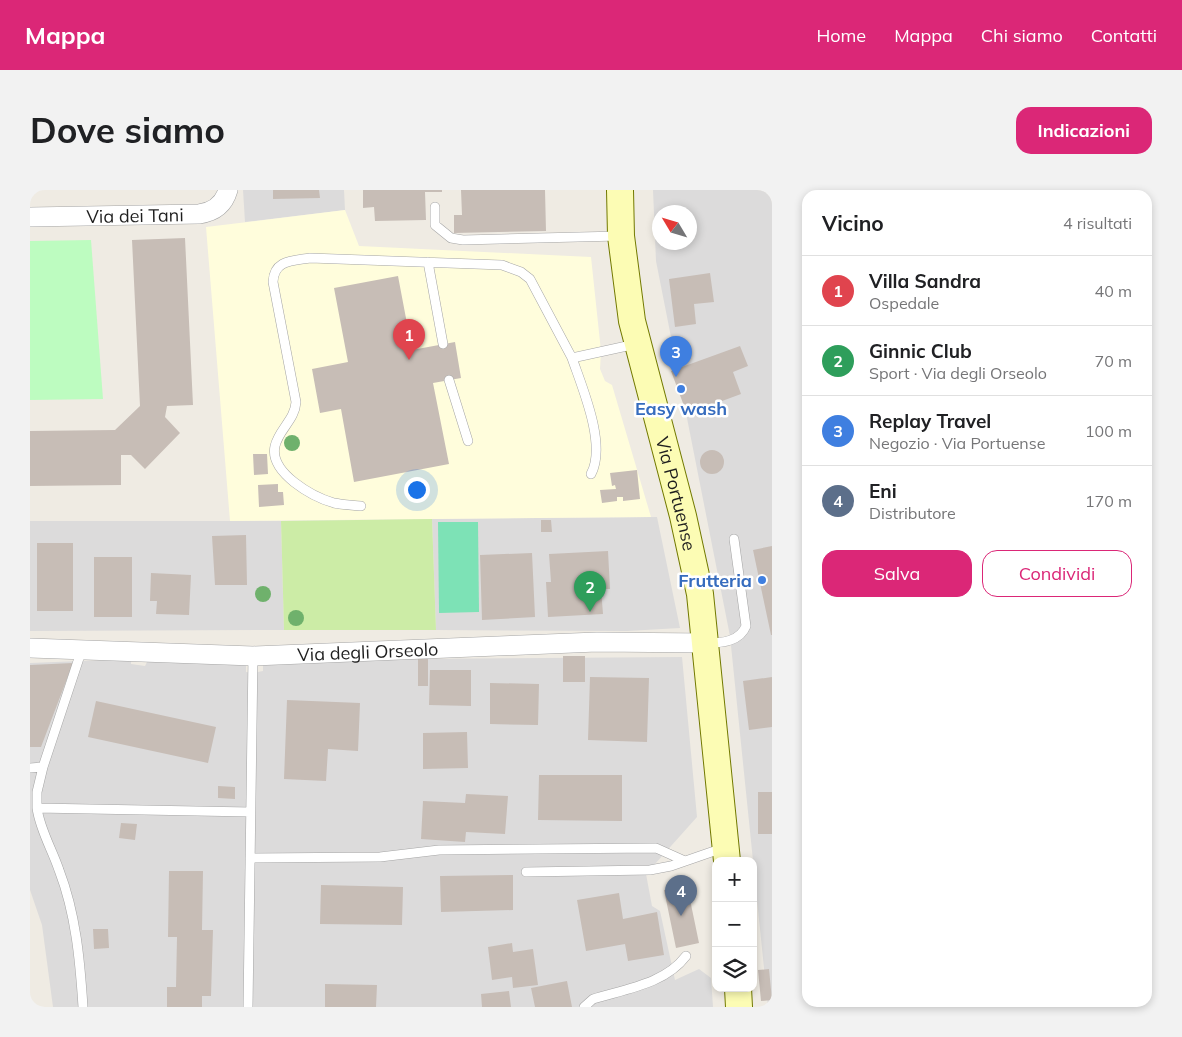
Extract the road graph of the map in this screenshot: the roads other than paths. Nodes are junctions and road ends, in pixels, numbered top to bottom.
1 (228, 190) edge
2 (620, 190) edge
3 (435, 207) dead end
4 (30, 217) edge
5 (622, 236) junction
6 (428, 262) junction
7 (443, 344) dead end
8 (636, 344) junction
9 (572, 358) junction
10 (449, 380) dead end
11 (468, 441) dead end
12 (592, 474) dead end
13 (361, 506) dead end
14 (734, 539) dead end
15 (706, 643) junction
16 (30, 648) edge
17 (82, 649) junction
18 (253, 656) junction
19 (43, 767) junction
20 (30, 768) edge
21 (36, 808) junction
22 (250, 812) junction
23 (726, 854) edge
24 (250, 858) junction
25 (685, 861) junction
26 (526, 872) dead end
27 (686, 956) dead end
28 (738, 992) edge
29 (84, 1007) edge
30 (248, 1007) edge
31 (584, 1007) edge
32 (739, 1007) edge

1 - 4 street, Via dei Tani
2 - 5 main road, Via Portuense
3 - 5 lane
5 - 8 main road, Via Portuense
6 - 7 lane
6 - 9 lane
6 - 13 lane
8 - 9 lane
8 - 15 main road, Via Portuense
9 - 12 lane
10 - 11 lane
14 - 15 lane
15 - 18 street, Via degli Orseolo
15 - 23 main road, Via Portuense
16 - 17 street, Via degli Orseolo
17 - 18 street, Via degli Orseolo
17 - 19 lane
18 - 22 lane
19 - 20 lane
19 - 21 lane
21 - 22 lane
21 - 29 lane
22 - 24 lane
23 - 25 lane
24 - 25 lane
24 - 30 lane
25 - 26 lane
27 - 31 lane
28 - 32 main road

